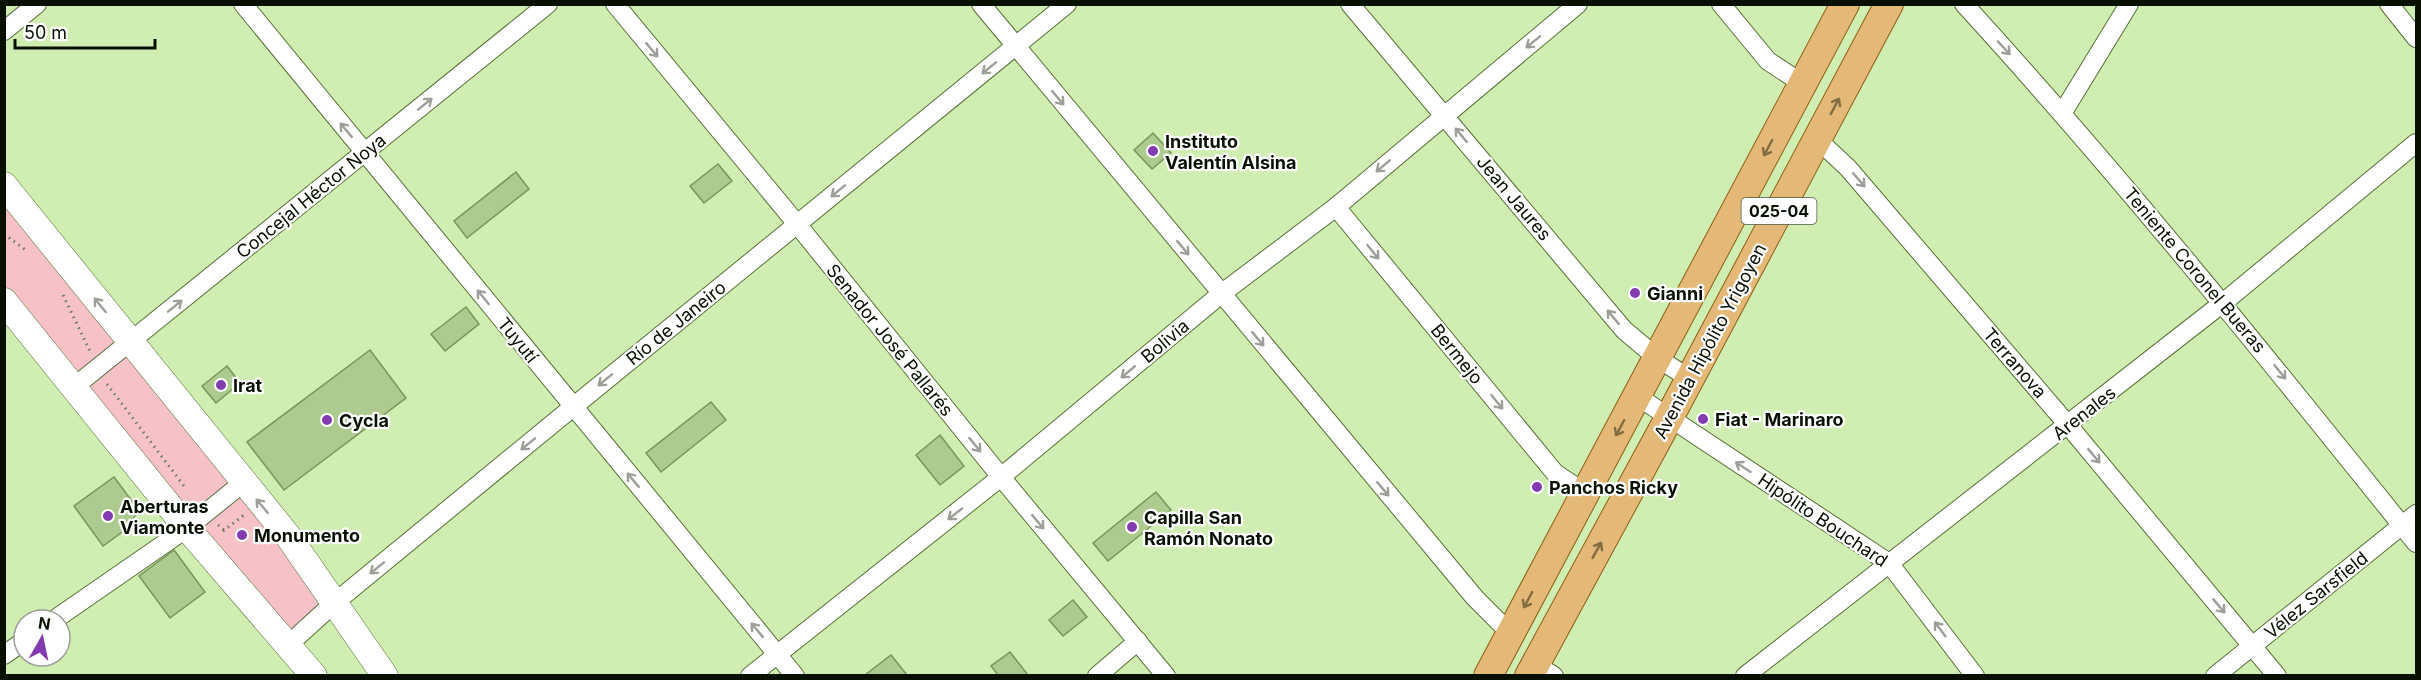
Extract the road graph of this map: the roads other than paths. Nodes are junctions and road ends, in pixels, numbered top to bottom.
1 (38, 4) edge
2 (243, 4) edge
3 (548, 4) edge
4 (615, 4) edge
5 (981, 4) edge
6 (1067, 4) edge
7 (1350, 4) edge
8 (1578, 4) edge
9 (1721, 4) edge
10 (1845, 4) edge
11 (1889, 4) edge
12 (1964, 4) edge
13 (2129, 4) edge
14 (2389, 4) edge
15 (4, 31) edge
16 (2416, 38) edge
17 (1016, 47) junction
18 (1803, 84) junction
19 (2063, 112) junction
20 (1444, 115) junction
21 (1817, 140) junction
22 (2416, 142) edge
23 (365, 152) junction
24 (8, 196) edge
25 (1336, 207) junction
26 (797, 224) junction
27 (1221, 294) junction
28 (4, 301) edge
29 (2224, 302) junction
30 (130, 343) junction
31 (1656, 357) junction
32 (1690, 379) junction
33 (74, 387) junction
34 (1637, 396) junction
35 (573, 407) junction
36 (1669, 418) junction
37 (2068, 425) junction
38 (1001, 477) junction
39 (250, 491) junction
40 (1585, 493) junction
41 (2409, 520) edge
42 (198, 528) junction
43 (2416, 543) edge
44 (1889, 563) junction
45 (333, 604) junction
46 (72, 608) edge
47 (1510, 633) junction
48 (1138, 641) junction
49 (288, 645) junction
50 (2252, 646) junction
51 (777, 654) junction
52 (1539, 672) edge
53 (314, 675) edge
54 (385, 675) edge
55 (750, 675) edge
56 (795, 675) edge
57 (1098, 675) edge
58 (1166, 675) edge
59 (1488, 675) edge
60 (1745, 675) edge
61 (1975, 675) edge
62 (2215, 675) edge
63 (2277, 675) edge

1 - 15 street
23 -> 2 street, Tuyutí
23 -> 3 street, Concejal Héctor Noya
4 -> 26 street, Senador José Pallarés
5 - 17 street
6 - 17 street, Río de Janeiro
7 - 20 street, Jean Jaures
8 -> 20 street, Bolivia
9 - 18 street
10 - 18 main road, 025-04
21 -> 11 main road, Avenida Hipólito Yrigoyen / 025-04
12 -> 19 street, Teniente Coronel Bueras
13 - 19 street
14 - 16 street
17 -> 26 street, Río de Janeiro
17 -> 27 street
18 -> 31 main road, 025-04
19 - 29 street, Teniente Coronel Bueras
20 -> 25 street, Bolivia
31 -> 20 street, Jean Jaures
21 - 32 main road, Avenida Hipólito Yrigoyen / 025-04
21 -> 37 street, Terranova
22 - 29 street, Arenales
30 -> 23 street, Concejal Héctor Noya
35 -> 23 street, Tuyutí
30 -> 24 main road
25 - 27 street, Bolivia
25 -> 40 street, Bermejo
26 -> 35 street, Río de Janeiro
26 -> 38 street, Senador José Pallarés
27 -> 38 street, Bolivia
27 -> 47 street
28 - 33 main road
29 - 37 street, Arenales
29 -> 41 street, Teniente Coronel Bueras
30 - 33 street, Concejal Héctor Noya
30 - 39 main road
31 - 32 street, Jean Jaures
31 - 34 main road, 025-04
32 - 36 main road, Avenida Hipólito Yrigoyen / 025-04
33 - 42 main road
34 - 36 street
34 -> 40 main road, 025-04
35 -> 45 street, Río de Janeiro
51 -> 35 street, Tuyutí
44 -> 36 street, Hipólito Bouchard
52 -> 36 main road, Avenida Hipólito Yrigoyen / 025-04
37 - 44 street, Arenales
37 -> 50 street, Terranova
38 -> 48 street, Senador José Pallarés
38 -> 51 street, Bolivia
39 - 42 street
45 -> 39 main road
40 -> 47 main road, 025-04
41 - 43 street, Teniente Coronel Bueras
41 - 50 street, Vélez Sarsfield
42 - 46 street
42 - 49 main road
44 - 60 street, Arenales
61 -> 44 street, Hipólito Bouchard
45 - 49 street, Río de Janeiro
45 - 54 main road
47 - 59 main road, 025-04
48 - 57 street
48 - 58 street, Senador José Pallarés
49 - 53 main road
50 - 62 street, Vélez Sarsfield
50 - 63 street, Terranova
51 - 55 street, Bolivia
51 - 56 street, Tuyutí

